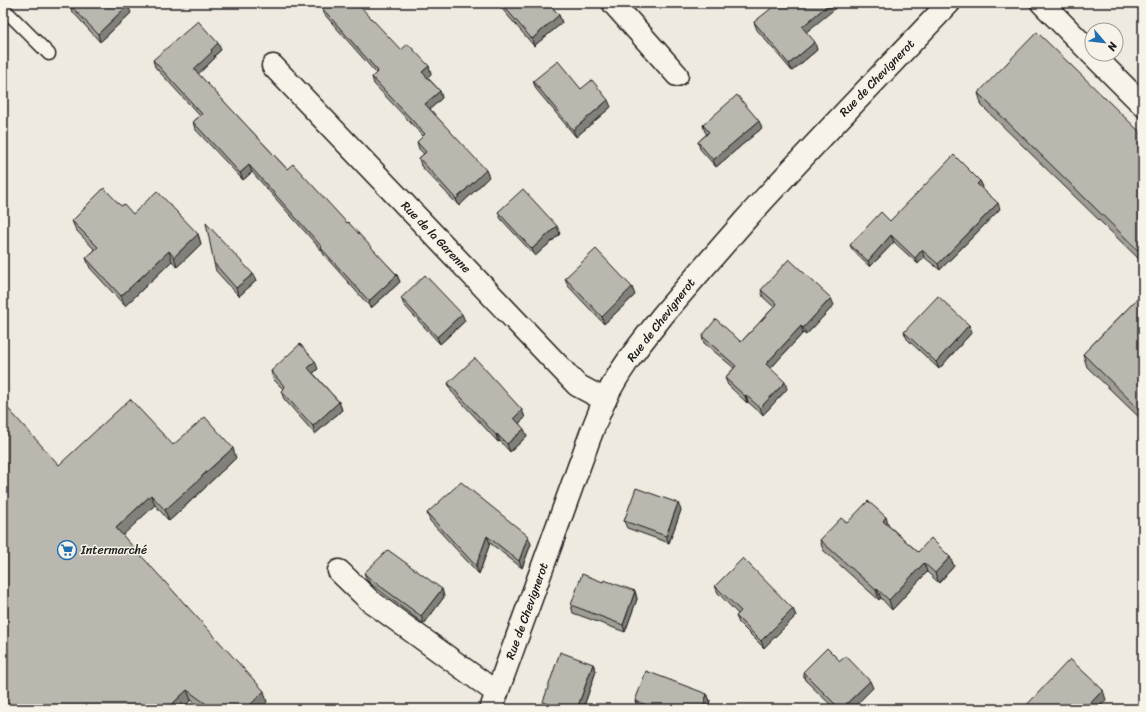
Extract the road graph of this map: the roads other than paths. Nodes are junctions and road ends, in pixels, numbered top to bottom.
1 (613, 3) edge
2 (949, 3) edge
3 (1042, 3) edge
4 (3, 8) edge
5 (1084, 46) edge
6 (49, 54) dead end
7 (1100, 62) edge
8 (273, 66) dead end
9 (677, 75) dead end
10 (1143, 105) edge
11 (604, 400) junction
12 (339, 571) dead end
13 (494, 701) edge

1 - 9 street
2 - 11 street, Rue de Chevignerot
3 - 5 street
4 - 6 lane
7 - 10 street
8 - 11 street, Rue de la Garenne
11 - 13 street, Rue de Chevignerot
12 - 13 street

